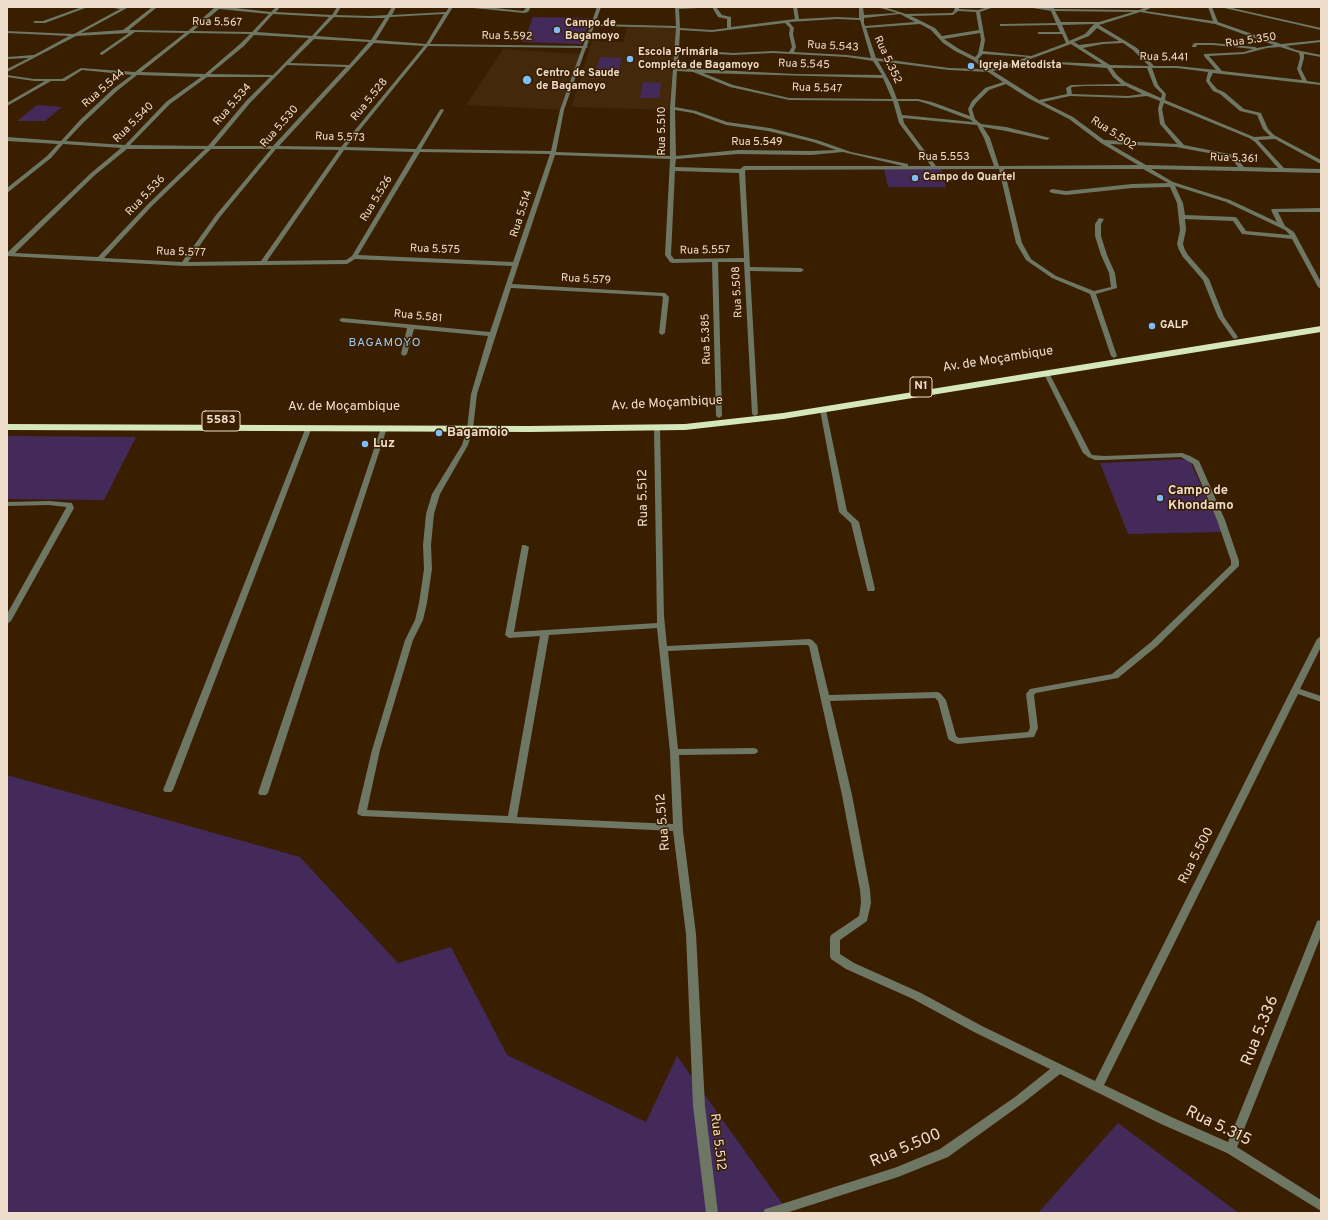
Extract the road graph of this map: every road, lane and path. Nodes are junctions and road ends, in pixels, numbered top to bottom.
1 (86, 7) edge
2 (109, 7) edge
3 (126, 7) edge
4 (136, 7) edge
5 (154, 7) edge
6 (195, 7) edge
7 (211, 7) edge
8 (218, 7) edge
9 (278, 7) edge
10 (339, 7) edge
11 (394, 7) edge
12 (451, 7) edge
13 (472, 7) edge
14 (529, 7) edge
15 (599, 7) edge
16 (698, 7) edge
17 (714, 7) edge
18 (795, 7) edge
19 (861, 7) edge
20 (879, 7) edge
21 (883, 7) edge
22 (992, 7) edge
23 (1029, 7) edge
24 (1150, 7) edge
25 (1210, 7) edge
26 (1222, 7) edge
27 (677, 8) edge
28 (1052, 8) edge
29 (957, 9) edge
30 (978, 11) junction
31 (1139, 11) junction
32 (272, 13) junction
33 (447, 13) junction
34 (904, 14) junction
35 (333, 16) junction
36 (387, 16) junction
37 (861, 18) junction
38 (798, 20) junction
39 (786, 21) junction
40 (920, 23) junction
41 (1058, 23) junction
42 (1216, 23) junction
43 (35, 24) dead end
44 (1098, 24) junction
45 (593, 25) junction
46 (1002, 25) dead end
47 (863, 26) junction
48 (28, 28) dead end
49 (678, 28) junction
50 (729, 29) junction
51 (1321, 30) edge
52 (125, 31) junction
53 (134, 31) junction
54 (982, 31) junction
55 (7, 32) edge
56 (189, 32) junction
57 (14, 33) junction
58 (254, 33) junction
59 (1039, 33) dead end
60 (1062, 33) junction
61 (73, 35) junction
62 (313, 37) junction
63 (941, 38) junction
64 (373, 41) junction
65 (1321, 41) edge
66 (1125, 42) junction
67 (1069, 43) junction
68 (427, 45) junction
69 (1281, 46) junction
70 (586, 47) junction
71 (1078, 47) junction
72 (1259, 49) junction
73 (676, 50) junction
74 (981, 52) junction
75 (1301, 52) junction
76 (791, 53) junction
77 (102, 54) dead end
78 (1206, 55) junction
79 (36, 56) junction
80 (1321, 56) edge
81 (1032, 57) junction
82 (7, 58) edge
83 (874, 59) junction
84 (975, 59) junction
85 (285, 64) junction
86 (349, 66) junction
87 (1108, 66) junction
88 (1006, 67) junction
89 (1151, 67) junction
90 (675, 69) junction
91 (7, 71) edge
92 (694, 71) junction
93 (989, 71) junction
94 (1211, 71) junction
95 (1220, 72) junction
96 (137, 73) junction
97 (7, 76) edge
98 (205, 76) junction
99 (273, 76) junction
100 (885, 77) junction
101 (50, 80) junction
102 (1006, 82) junction
103 (1305, 82) junction
104 (1321, 84) edge
105 (1127, 85) junction
106 (1070, 95) junction
107 (1148, 95) junction
108 (894, 98) junction
109 (1039, 101) junction
110 (1164, 101) junction
111 (7, 105) edge
112 (672, 108) junction
113 (442, 110) dead end
114 (900, 116) junction
115 (973, 119) junction
116 (979, 125) junction
117 (1047, 138) dead end
118 (1254, 138) junction
119 (1274, 138) junction
120 (7, 139) edge
121 (62, 142) junction
122 (1103, 142) junction
123 (1182, 146) junction
124 (126, 147) junction
125 (209, 148) junction
126 (275, 148) junction
127 (342, 149) junction
128 (418, 150) junction
129 (842, 151) junction
130 (553, 153) junction
131 (672, 158) junction
132 (1321, 162) edge
133 (1146, 167) junction
134 (919, 168) junction
135 (935, 168) junction
136 (999, 168) junction
137 (672, 169) junction
138 (742, 170) junction
139 (1243, 170) junction
140 (1283, 170) junction
141 (1321, 171) edge
142 (1171, 184) junction
143 (7, 191) edge
144 (1052, 191) dead end
145 (1321, 210) edge
146 (1182, 216) junction
147 (1102, 219) dead end
148 (1282, 226) junction
149 (1293, 237) junction
150 (8, 255) edge
151 (668, 255) joint
152 (354, 257) junction
153 (99, 260) junction
154 (746, 260) junction
155 (715, 261) junction
156 (184, 264) junction
157 (262, 264) junction
158 (516, 264) junction
159 (747, 269) junction
160 (801, 270) dead end
161 (508, 286) junction
162 (1321, 287) edge
163 (1093, 294) junction
164 (342, 320) dead end
165 (1321, 323) edge
166 (411, 326) junction
167 (1321, 329) edge
168 (662, 333) dead end
169 (492, 334) junction
170 (1235, 337) junction
171 (404, 354) dead end
172 (1114, 356) junction
173 (1047, 374) junction
174 (823, 410) junction
175 (755, 414) junction
176 (719, 416) junction
177 (7, 420) edge
178 (470, 425) junction
179 (515, 425) junction
180 (7, 427) edge
181 (309, 427) junction
182 (384, 428) junction
183 (657, 428) junction
184 (7, 504) edge
185 (525, 547) dead end
186 (871, 589) dead end
187 (7, 620) edge
188 (661, 625) junction
189 (545, 633) junction
190 (1321, 639) edge
191 (663, 649) junction
192 (1295, 690) junction
193 (825, 698) junction
194 (1321, 699) edge
195 (754, 751) dead end
196 (674, 752) junction
197 (168, 790) dead end
198 (263, 793) dead end
199 (512, 820) junction
200 (678, 828) junction
201 (1321, 924) edge
202 (1060, 1068) junction
203 (1098, 1086) junction
204 (1230, 1149) junction
205 (1321, 1206) edge
206 (712, 1213) edge
207 (769, 1213) edge

1 - 43 street
2 - 3 street
3 - 61 street
4 - 5 street
5 - 6 street
5 - 52 street
7 - 8 street
8 - 32 street
8 - 56 street, Rua 5.544
9 - 32 street, Rua 5.540
10 - 35 street, Rua 5.534
11 - 36 street, Rua 5.530
12 - 33 street, Rua 5.528
13 - 14 street
15 - 45 street, Rua 5.514
16 - 27 street
17 - 50 street
18 - 38 street
19 - 37 street, Rua 5.352
20 - 21 street, Rua 5.502
21 - 34 street, Rua 5.502
22 - 30 street
23 - 28 street
24 - 31 street
25 - 42 street
26 - 51 street
27 - 49 street, Rua 5.510
28 - 31 street
28 - 41 street
29 - 30 street
29 - 34 street
30 - 54 street
31 - 42 street
31 - 44 street
32 - 35 street
32 - 58 street, Rua 5.540
33 - 36 street
33 - 68 street, Rua 5.528
34 - 37 street
34 - 40 street, Rua 5.502
35 - 36 street
35 - 62 street, Rua 5.534
36 - 64 street, Rua 5.530
37 - 38 street
37 - 47 street, Rua 5.352
38 - 39 street
39 - 50 street
39 - 76 street
40 - 47 street
40 - 63 street, Rua 5.502
41 - 44 street
41 - 46 street
41 - 60 street
42 - 69 street
44 - 66 street
44 - 67 street
45 - 49 street
45 - 70 street, Rua 5.514
47 - 83 street, Rua 5.352
48 - 57 street
49 - 50 street
49 - 73 street, Rua 5.510
52 - 53 street, Rua 5.567
52 - 61 street, Rua 5.567
53 - 56 street, Rua 5.567
53 - 77 street
54 - 63 street
54 - 74 street
55 - 57 street, Rua 5.567
56 - 58 street, Rua 5.567
56 - 96 street, Rua 5.544
57 - 61 street, Rua 5.567
58 - 62 street, Rua 5.567
58 - 98 street, Rua 5.540
59 - 60 street
60 - 67 street
61 - 79 street
62 - 64 street, Rua 5.567
62 - 85 street, Rua 5.534
63 - 84 street, Rua 5.502
64 - 68 street, Rua 5.567
64 - 86 street, Rua 5.530
65 - 69 street, Rua 5.350
66 - 71 street
66 - 89 street
67 - 71 street
67 - 81 street
68 - 70 street, Rua 5.592
68 - 127 street, Rua 5.528
69 - 72 street, Rua 5.350
69 - 75 street
70 - 130 street, Rua 5.514
71 - 87 street
72 - 78 street, Rua 5.350
72 - 78 street
73 - 76 street, Rua 5.543
73 - 90 street, Rua 5.510
74 - 81 street
74 - 84 street
75 - 80 street
75 - 103 street
76 - 83 street, Rua 5.543
78 - 95 street, Rua 5.350
79 - 82 street
79 - 91 street
81 - 88 street
83 - 93 street, Rua 5.543
83 - 100 street, Rua 5.352
84 - 93 street, Rua 5.502
85 - 86 street
85 - 99 street, Rua 5.534
86 - 126 street, Rua 5.530
87 - 88 street, Rua 5.441
87 - 89 street, Rua 5.441
87 - 105 street
88 - 93 street
89 - 94 street, Rua 5.441
89 - 110 street
90 - 92 street, Rua 5.545
90 - 112 street, Rua 5.510
92 - 100 street, Rua 5.545
92 - 108 street, Rua 5.547
93 - 102 street, Rua 5.502
94 - 95 street, Rua 5.441
94 - 119 street
95 - 103 street, Rua 5.441
96 - 98 street
96 - 101 street
96 - 121 street, Rua 5.544
97 - 101 street
98 - 99 street
98 - 124 street, Rua 5.540
99 - 125 street, Rua 5.534
100 - 108 street, Rua 5.352
101 - 111 street
102 - 109 street, Rua 5.502
102 - 115 street
103 - 104 street, Rua 5.441
105 - 106 street
105 - 107 street
106 - 107 street
106 - 109 street
107 - 110 street
108 - 114 street, Rua 5.352
108 - 115 street, Rua 5.547
109 - 122 street, Rua 5.502
110 - 118 street
110 - 123 street
112 - 129 street
112 - 131 street, Rua 5.510
113 - 128 street, Rua 5.526
114 - 116 street
114 - 135 street, Rua 5.352
115 - 116 street
116 - 117 street
116 - 136 street
118 - 119 street
118 - 140 street
119 - 132 street
120 - 121 street, Rua 5.573
121 - 124 street, Rua 5.573
121 - 143 street, Rua 5.544
122 - 123 street
122 - 133 street, Rua 5.502
123 - 139 street
124 - 125 street, Rua 5.573
124 - 150 street, Rua 5.540
125 - 126 street, Rua 5.573
125 - 153 street, Rua 5.536
126 - 127 street, Rua 5.573
126 - 156 street, Rua 5.530
127 - 128 street, Rua 5.573
127 - 157 street, Rua 5.528
128 - 130 street, Rua 5.573
128 - 152 street, Rua 5.526
129 - 131 street, Rua 5.549
129 - 134 street
130 - 131 street, Rua 5.573
130 - 158 street, Rua 5.514
131 - 137 street, Rua 5.510
133 - 136 street, Rua 5.553
133 - 139 street, Rua 5.361
133 - 142 street, Rua 5.502
134 - 135 street, Rua 5.553
134 - 138 street, Rua 5.553
135 - 136 street, Rua 5.553
136 - 163 street
137 - 138 street, Rua 5.553
137 - 151 street, Rua 5.510
138 - 154 street, Rua 5.508
139 - 140 street, Rua 5.361
140 - 141 street, Rua 5.361
142 - 144 street
142 - 146 street
142 - 148 street, Rua 5.502
145 - 148 street
146 - 149 street
146 - 170 street
147 - 163 street
148 - 149 street, Rua 5.502
149 - 162 street, Rua 5.502
150 - 153 street, Rua 5.577
151 - 155 street, Rua 5.557
152 - 157 street, Rua 5.577
152 - 158 street, Rua 5.575
153 - 156 street, Rua 5.577
154 - 155 street, Rua 5.557
154 - 159 street, Rua 5.508
155 - 176 street, Rua 5.385
156 - 157 street, Rua 5.577
158 - 161 street, Rua 5.514
159 - 160 street
159 - 175 street, Rua 5.508
161 - 168 street, Rua 5.579
161 - 169 street, Rua 5.514
163 - 172 street
164 - 166 street, Rua 5.581
165 - 170 highway, Av. de Moçambique / N1
166 - 169 street, Rua 5.581
166 - 171 street
167 - 173 highway, Av. de Moçambique / N1
169 - 178 street, Rua 5.514
170 - 172 highway, Av. de Moçambique / N1
172 - 175 highway, Av. de Moçambique / N1
173 - 174 highway, Av. de Moçambique / N1
173 - 193 street
174 - 183 highway, Av. de Moçambique / N1
174 - 186 street
175 - 176 highway, Av. de Moçambique / N1
176 - 179 highway, Av. de Moçambique / N1
177 - 178 highway, Av. de Moçambique / 5583
178 - 179 highway, Av. de Moçambique / 5583
178 - 182 highway, Av. de Moçambique / 5583
178 - 199 street, Rua 5.514
179 - 183 highway, Av. de Moçambique / N1
180 - 181 highway, Av. de Moçambique / 5583
181 - 182 highway, Av. de Moçambique / 5583
181 - 197 street
182 - 198 street
183 - 188 street, Rua 5.512
184 - 187 street
185 - 189 street
188 - 189 street
188 - 191 street, Rua 5.512
189 - 199 street
190 - 192 street, Rua 5.500
191 - 193 street
191 - 196 street, Rua 5.512
192 - 194 street
192 - 203 street, Rua 5.500
193 - 202 street, Rua 5.315
195 - 196 street
196 - 200 street, Rua 5.512
199 - 200 street
200 - 206 street, Rua 5.512
201 - 204 street, Rua 5.336
202 - 203 street, Rua 5.315
202 - 207 street, Rua 5.500
203 - 204 street, Rua 5.315
204 - 205 street, Rua 5.315

